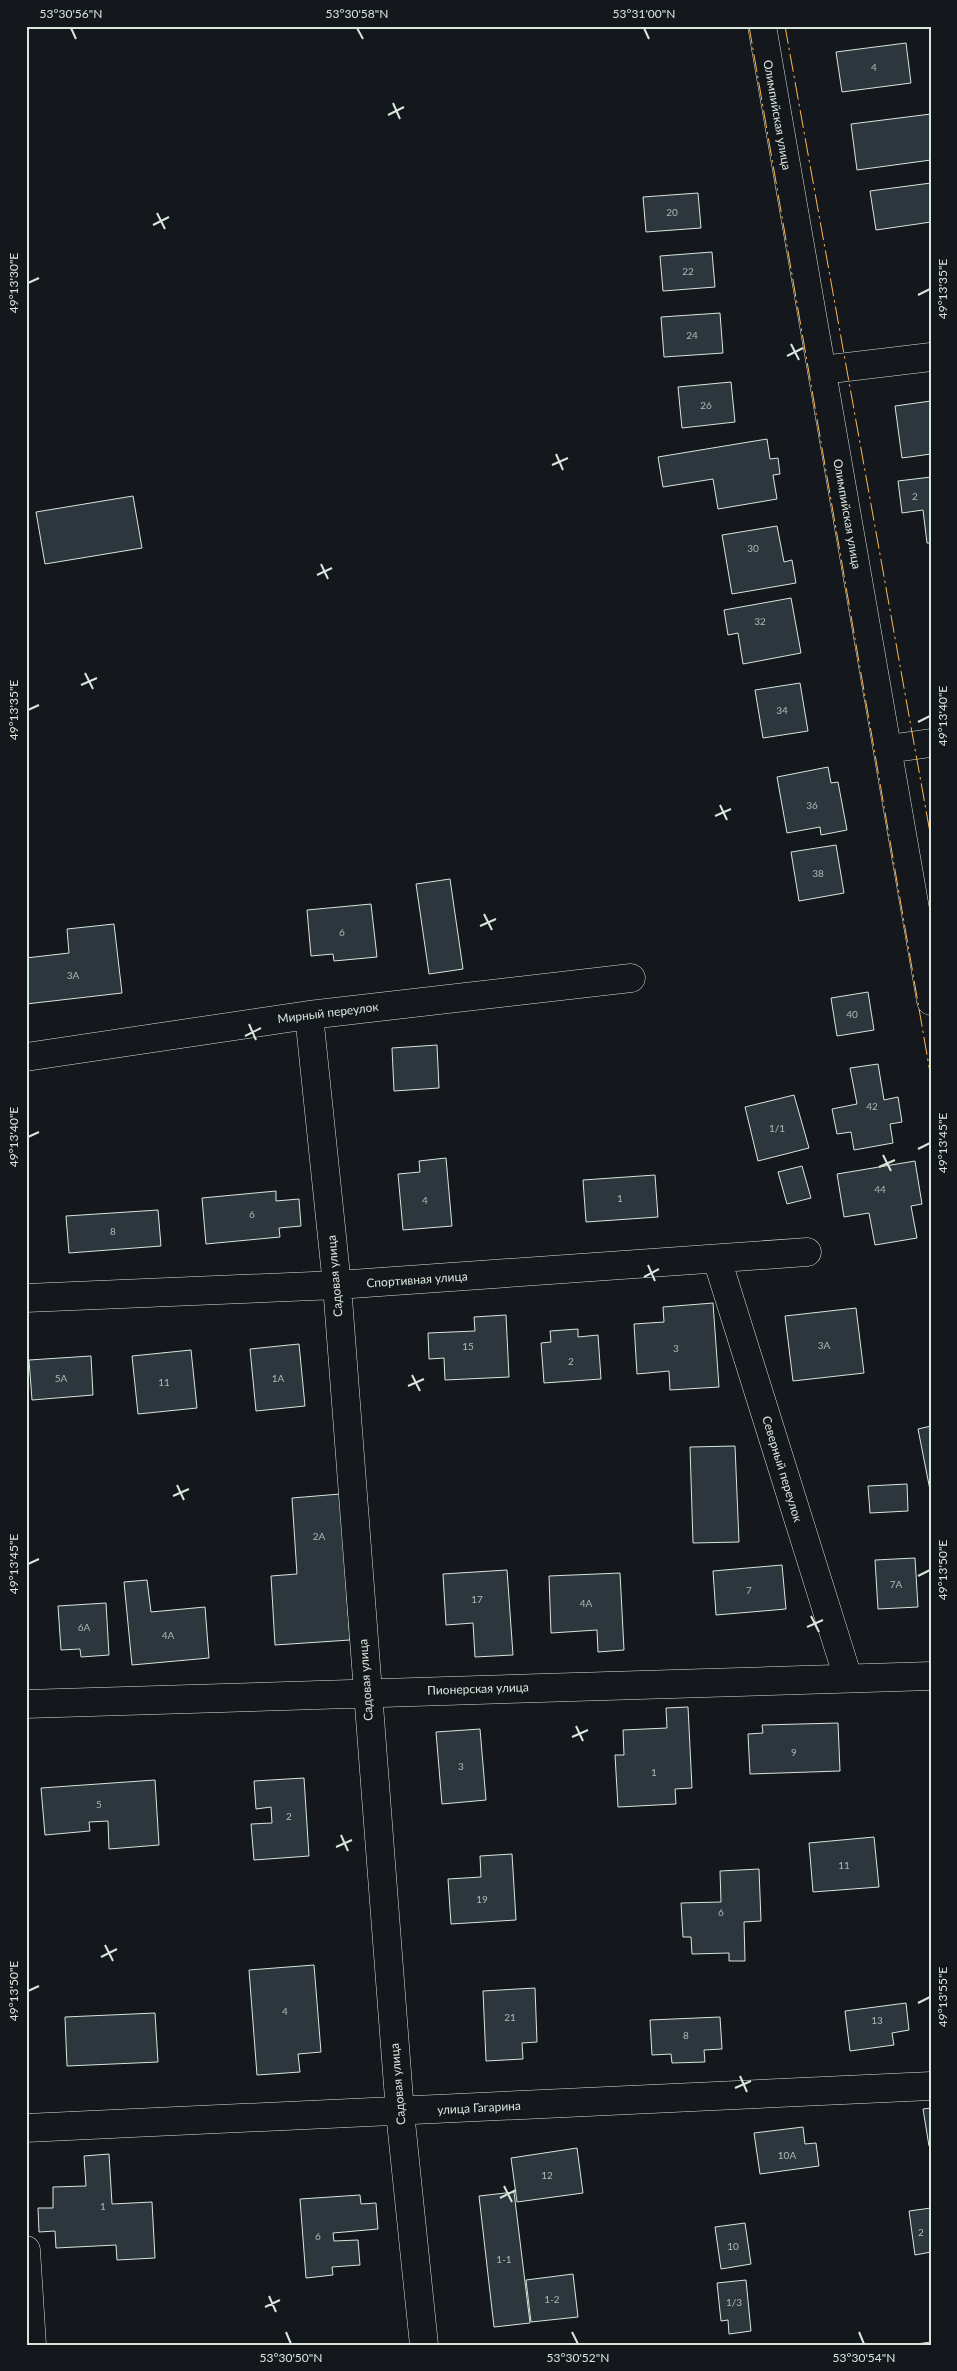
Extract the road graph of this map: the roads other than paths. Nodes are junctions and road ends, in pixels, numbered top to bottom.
1 (762, 26) edge
2 (931, 357) edge
3 (822, 370) junction
4 (931, 743) edge
5 (888, 749) junction
6 (631, 978) dead end
7 (931, 1001) edge
8 (309, 1015) junction
9 (26, 1057) edge
10 (807, 1252) dead end
11 (717, 1259) junction
12 (337, 1285) junction
13 (26, 1298) edge
14 (931, 1676) edge
15 (848, 1678) junction
16 (366, 1692) junction
17 (26, 1704) edge
18 (931, 2086) edge
19 (400, 2112) junction
20 (26, 2128) edge
21 (26, 2250) edge
22 (32, 2345) edge
23 (424, 2345) edge

1 - 3 street, Олимпийская улица
2 - 3 street
3 - 5 street, Олимпийская улица
4 - 5 street
5 - 7 street, Олимпийская улица
6 - 8 street, Мирный переулок
8 - 9 street, Мирный переулок
8 - 12 street, Садовая улица
10 - 11 street, Спортивная улица
11 - 12 street, Спортивная улица
11 - 15 street, Северный переулок
12 - 13 street, Спортивная улица
12 - 16 street, Садовая улица
14 - 15 street, Пионерская улица
15 - 16 street, Пионерская улица
16 - 17 street, Пионерская улица
16 - 19 street, Садовая улица
18 - 19 street, улица Гагарина
19 - 20 street, улица Гагарина
19 - 23 street, Садовая улица
21 - 22 street

